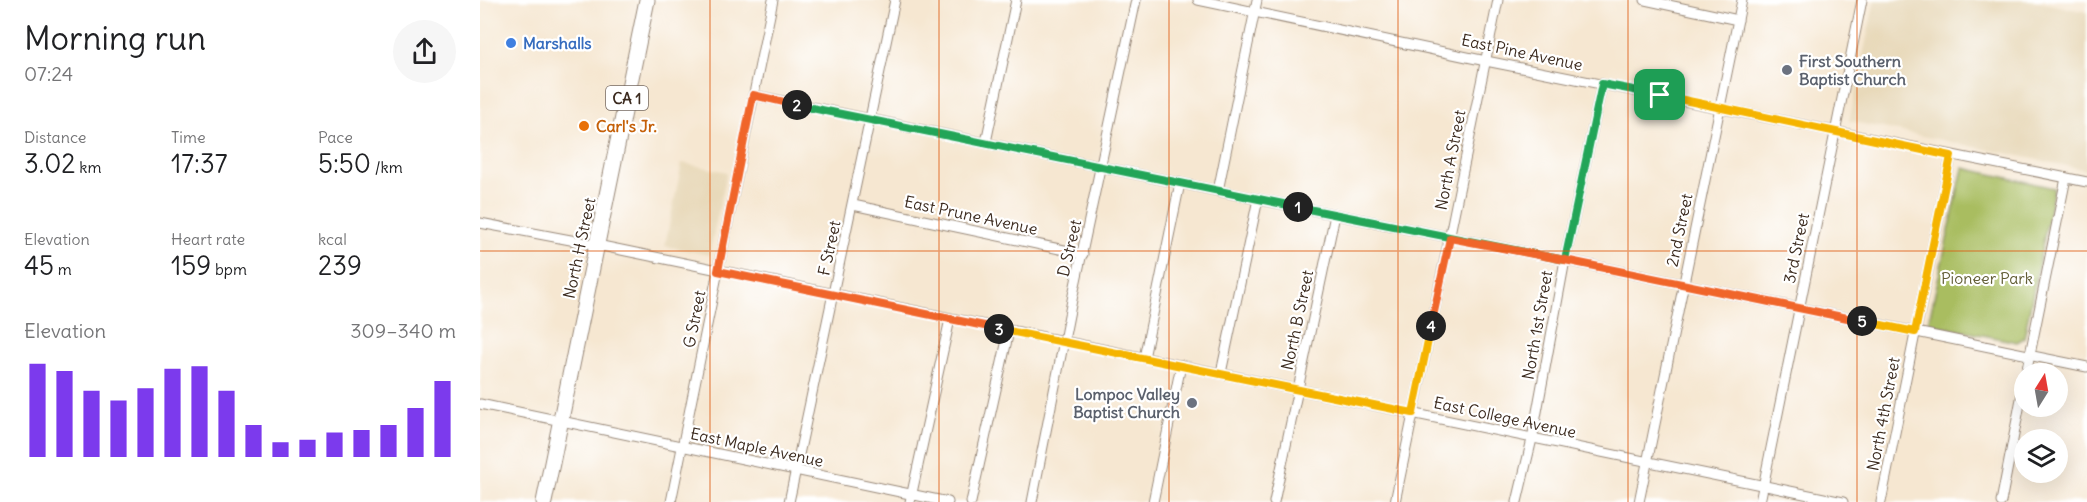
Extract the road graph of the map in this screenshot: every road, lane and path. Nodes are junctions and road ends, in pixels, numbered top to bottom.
1 (647, 0) edge
2 (773, 0) edge
3 (895, 0) edge
4 (1016, 0) edge
5 (1136, 0) edge
6 (1198, 0) edge
7 (1257, 0) edge
8 (1498, 0) edge
9 (1645, 0) edge
10 (1742, 0) edge
11 (1862, 0) edge
12 (1254, 11) junction
13 (1738, 20) junction
14 (1486, 61) junction
15 (1602, 84) junction
16 (753, 95) junction
17 (1720, 108) junction
18 (870, 119) junction
19 (1835, 132) junction
20 (986, 142) junction
21 (1951, 156) junction
22 (1102, 166) junction
23 (2066, 178) junction
24 (2087, 182) edge
25 (1180, 183) junction
26 (1218, 191) junction
27 (1258, 199) junction
28 (853, 206) junction
29 (1335, 215) junction
30 (480, 224) edge
31 (1450, 238) junction
32 (597, 245) junction
33 (1083, 254) junction
34 (1565, 260) junction
35 (718, 271) junction
36 (1683, 285) junction
37 (834, 295) junction
38 (1799, 309) junction
39 (950, 320) junction
40 (1009, 331) junction
41 (1915, 332) junction
42 (1065, 343) junction
43 (2030, 355) junction
44 (1144, 358) junction
45 (2028, 363) edge
46 (1181, 366) junction
47 (2087, 367) edge
48 (1221, 373) junction
49 (1298, 389) junction
50 (480, 404) edge
51 (1413, 413) junction
52 (2017, 417) edge
53 (560, 421) junction
54 (1532, 439) junction
55 (683, 446) junction
56 (1647, 462) junction
57 (796, 470) junction
58 (1764, 486) junction
59 (910, 498) edge
60 (544, 502) edge
61 (671, 502) edge
62 (789, 502) edge
63 (948, 502) edge
64 (971, 502) edge
65 (1032, 502) edge
66 (1153, 502) edge
67 (1274, 502) edge
68 (1395, 502) edge
69 (1517, 502) edge
70 (1639, 502) edge
71 (1760, 502) edge
72 (1843, 502) edge
73 (1881, 502) edge
74 (2001, 502) edge

1 - 32 highway, North H Street / CA 1
2 - 16 street, G Street
3 - 18 street, F Street
4 - 20 street
5 - 22 street, D Street
6 - 12 street, East Pine Avenue
7 - 12 street
8 - 14 street, North A Street
9 - 13 street
10 - 13 street, 2nd Street
11 - 19 street, 3rd Street
12 - 14 street, East Pine Avenue
12 - 26 street
13 - 17 street, 2nd Street
14 - 15 street, East Pine Avenue
14 - 31 street, North A Street
15 - 17 street, East Pine Avenue
15 - 34 street, North 1st Street
16 - 18 street
16 - 35 street, G Street
17 - 19 street, East Pine Avenue
17 - 36 street, 2nd Street
18 - 20 street
18 - 28 street, F Street
19 - 21 street, East Pine Avenue
19 - 38 street, 3rd Street
20 - 22 street
21 - 23 street, East Pine Avenue
21 - 41 street, North 4th Street
22 - 25 street
22 - 33 street, D Street
23 - 24 street, East Pine Avenue
23 - 43 street
25 - 26 street
25 - 44 street
26 - 27 street
27 - 29 street
27 - 48 street
28 - 33 street, East Prune Avenue
28 - 37 street, F Street
29 - 31 street
29 - 49 street, North B Street
30 - 32 street, East College Avenue
31 - 34 street
31 - 51 street, North A Street
32 - 35 street, East College Avenue
32 - 53 highway, North H Street / CA 1
33 - 42 street, D Street
34 - 36 street
34 - 54 street, North 1st Street
35 - 37 street, East College Avenue
35 - 55 street, G Street
36 - 38 street
36 - 56 street, 2nd Street
37 - 39 street, East College Avenue
37 - 57 street, F Street
38 - 41 street
38 - 58 street, 3rd Street
39 - 40 street, East College Avenue
39 - 59 street
40 - 42 street, East College Avenue
40 - 64 street
41 - 43 street
41 - 73 street, North 4th Street
42 - 44 street, East College Avenue
42 - 65 street, D Street
43 - 45 street
43 - 47 street
44 - 46 street, East College Avenue
46 - 48 street, East College Avenue
46 - 66 street
48 - 49 street, East College Avenue
49 - 51 street, East College Avenue
49 - 67 street, North B Street
50 - 53 street, East Maple Avenue
51 - 54 street, East College Avenue
51 - 68 street, North A Street
52 - 74 street
53 - 55 street, East Maple Avenue
53 - 60 highway, North H Street / CA 1
54 - 56 street, East College Avenue
54 - 69 street, North 1st Street
55 - 57 street, East Maple Avenue
55 - 61 street, G Street
56 - 58 street, East College Avenue
56 - 70 street, 2nd Street
57 - 59 street, East Maple Avenue
57 - 62 street, F Street
58 - 71 street, 3rd Street
58 - 72 street, East College Avenue
59 - 63 street, East Maple Avenue

